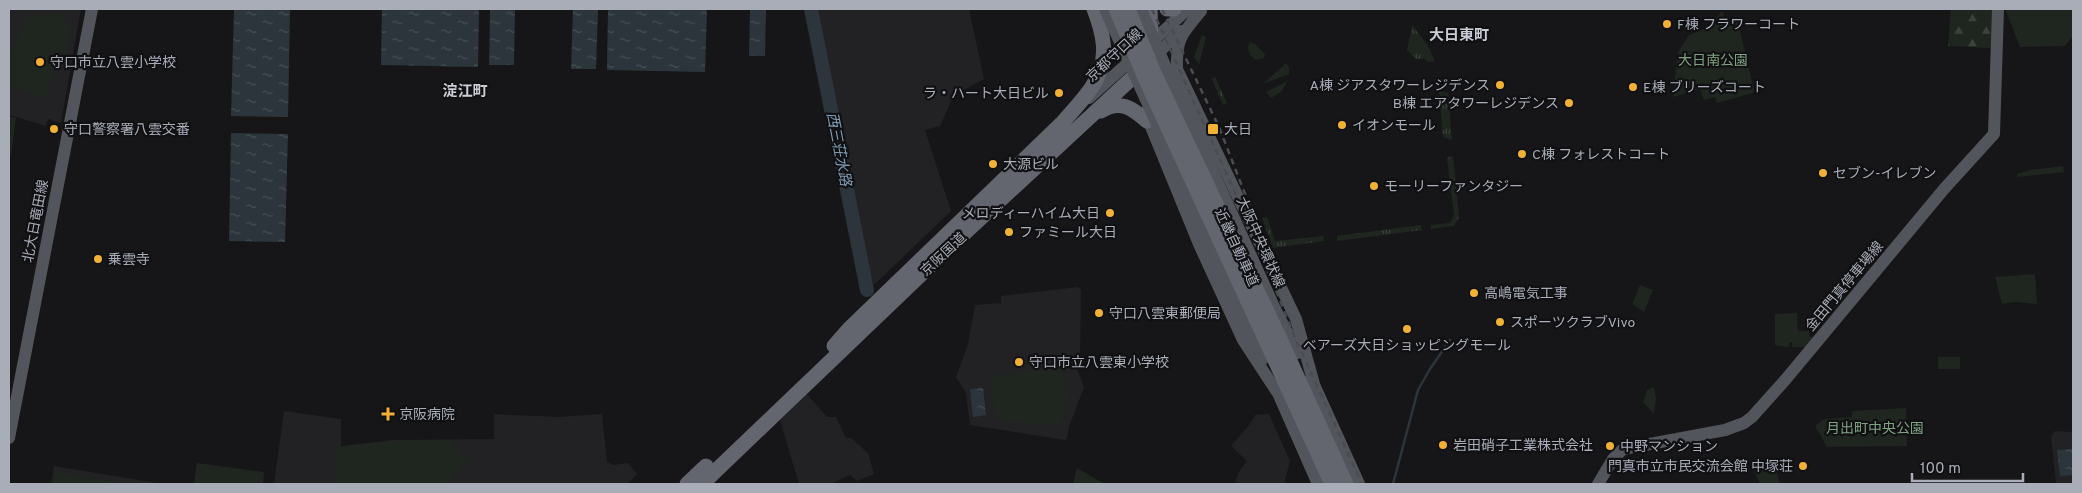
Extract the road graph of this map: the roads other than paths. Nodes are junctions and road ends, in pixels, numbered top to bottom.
1 (92, 9) edge
2 (1094, 9) edge
3 (1105, 9) edge
4 (1111, 9) edge
5 (1116, 9) edge
6 (1128, 9) edge
7 (1133, 9) edge
8 (1141, 9) edge
9 (1150, 9) edge
10 (1167, 9) edge
11 (1174, 9) edge
12 (1188, 9) edge
13 (1998, 9) edge
14 (1202, 10) edge
15 (1100, 24) junction
16 (1144, 56) junction
17 (1177, 69) junction
18 (1087, 120) junction
19 (1147, 121) junction
20 (1062, 124) junction
21 (1298, 353) junction
22 (1314, 384) junction
23 (1277, 392) junction
24 (9, 438) edge
25 (687, 484) edge
26 (702, 484) edge
27 (1318, 484) edge
28 (1332, 484) edge
29 (1346, 484) edge
30 (1359, 484) edge
31 (1598, 484) edge

1 - 24 main road, 北大日竜田線
2 - 15 highway, 京阪国道
3 - 23 main road, bridge
4 - 16 main road
5 - 28 highway, 近畿自動車道, bridge
6 - 29 highway, 近畿自動車道, bridge
7 - 16 main road
8 - 21 main road, 大阪中央環状線, bridge
9 - 16 highway
10 - 11 highway
12 - 16 main road, 京都守口線
13 - 31 main road, 金田門真停車場線
14 - 16 main road, 京都守口線
14 - 17 main road
15 - 16 highway
15 - 20 highway, 京阪国道
16 - 17 main road
16 - 18 highway, 京阪国道
16 - 19 main road
16 - 20 main road, 京都守口線
16 - 21 main road
16 - 23 main road
17 - 22 main road
18 - 19 highway
18 - 26 highway, 京阪国道
19 - 23 main road
20 - 25 highway, 京阪国道
21 - 22 main road, 大阪中央環状線
22 - 30 main road, 大阪中央環状線
23 - 27 main road

